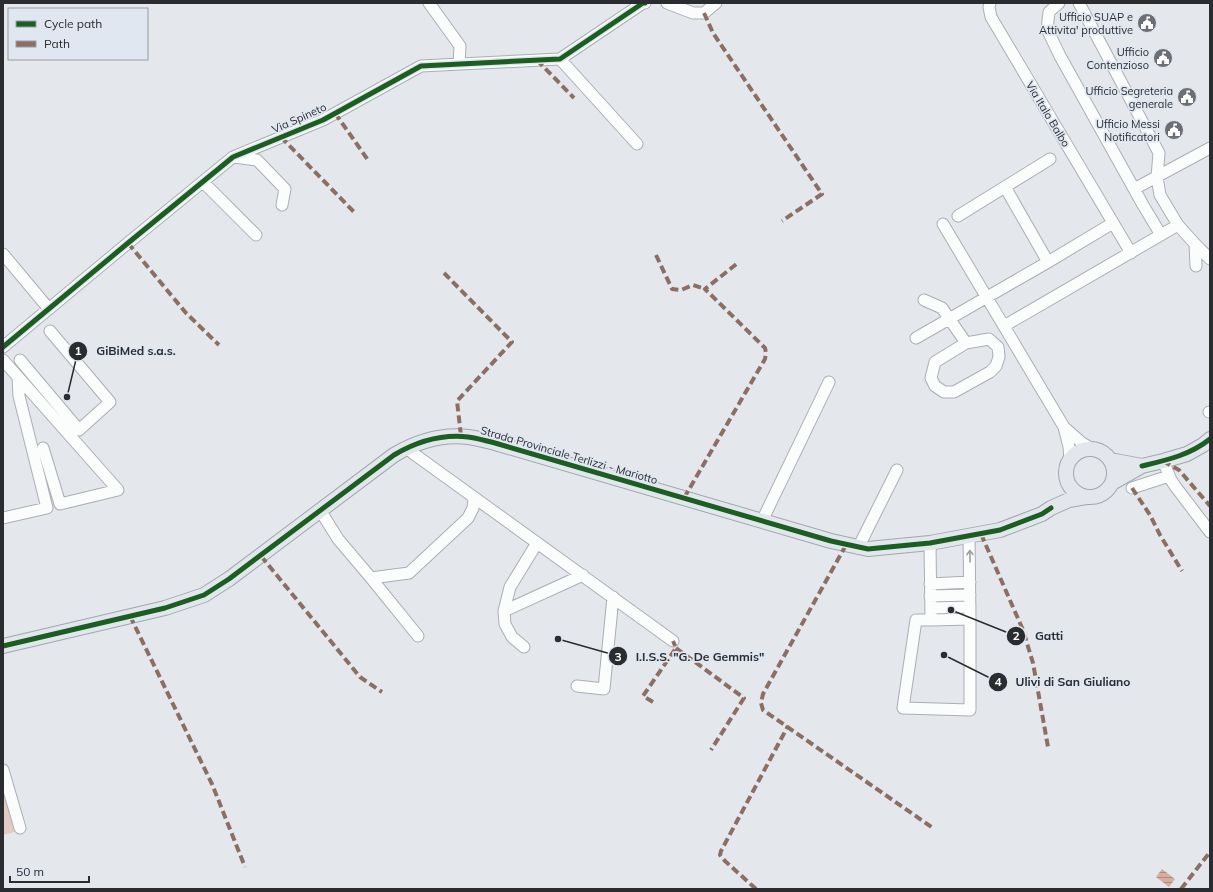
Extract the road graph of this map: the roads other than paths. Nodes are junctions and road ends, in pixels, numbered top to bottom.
1 (429, 3) edge
2 (645, 3) edge
3 (667, 3) edge
4 (716, 3) edge
5 (990, 3) edge
6 (1059, 3) edge
7 (1079, 3) edge
8 (560, 59) junction
9 (460, 64) junction
10 (637, 144) dead end
11 (1210, 148) edge
12 (233, 157) junction
13 (1050, 160) dead end
14 (1157, 177) junction
15 (203, 182) junction
16 (1005, 187) junction
17 (1134, 189) junction
18 (282, 205) dead end
19 (958, 216) dead end
20 (1113, 223) junction
21 (943, 224) dead end
22 (1178, 225) junction
23 (256, 235) dead end
24 (1161, 235) junction
25 (1195, 244) junction
26 (1131, 252) junction
27 (3, 254) edge
28 (1210, 259) edge
29 (1048, 262) junction
30 (1196, 266) dead end
31 (987, 297) junction
32 (924, 300) dead end
33 (49, 309) junction
34 (949, 319) junction
35 (1004, 326) junction
36 (50, 331) dead end
37 (916, 338) dead end
38 (966, 343) junction
39 (3, 348) edge
40 (3, 360) edge
41 (20, 360) dead end
42 (18, 377) junction
43 (829, 382) dead end
44 (1064, 427) junction
45 (1210, 439) edge
46 (42, 448) dead end
47 (407, 448) junction
48 (1091, 448) junction
49 (1070, 460) junction
50 (1110, 460) junction
51 (1163, 461) junction
52 (1142, 466) junction
53 (897, 470) dead end
54 (1169, 476) junction
55 (1066, 478) junction
56 (1112, 483) junction
57 (1132, 488) dead end
58 (1086, 497) junction
59 (474, 498) junction
60 (1052, 508) junction
61 (320, 510) junction
62 (3, 518) edge
63 (762, 521) junction
64 (1210, 532) edge
65 (969, 536) junction
66 (537, 543) junction
67 (930, 543) junction
68 (858, 548) junction
69 (582, 576) junction
70 (371, 578) junction
71 (970, 582) junction
72 (930, 584) junction
73 (970, 595) junction
74 (930, 596) junction
75 (613, 597) junction
76 (970, 607) junction
77 (931, 608) junction
78 (504, 611) junction
79 (970, 619) junction
80 (931, 620) junction
81 (418, 636) dead end
82 (673, 641) dead end
83 (3, 646) edge
84 (524, 647) dead end
85 (577, 686) dead end
86 (3, 770) edge
87 (20, 828) dead end

1 - 9 street
2 - 8 street
3 - 4 street
5 - 20 street, Via Italo Balbo
6 - 17 street
7 - 14 street
8 - 9 street, Via Spineto
8 - 10 street
9 - 12 street, Via Spineto
11 - 14 street
12 - 15 street, Via Spineto
12 - 18 street
13 - 16 street
14 - 17 street
14 - 22 street
15 - 23 street
15 - 33 street, Via Spineto
16 - 19 street
16 - 29 street
17 - 24 street
20 - 26 street, Via Italo Balbo
20 - 29 street
21 - 31 street
22 - 24 street
22 - 25 street
24 - 26 street
25 - 28 street
25 - 30 street
26 - 35 street
27 - 33 street
29 - 31 street
31 - 34 street
31 - 35 street
32 - 34 street
33 - 39 street, Via Spineto
34 - 37 street
34 - 38 street
35 - 44 street
36 - 41 street
38 - 38 street
40 - 42 street
42 - 46 street
42 - 62 street
43 - 63 street
44 - 48 street
44 - 49 street
45 - 51 main road, Strada Provinciale Terlizzi - Mariotto
47 - 59 street
47 - 61 main road, Strada Provinciale Terlizzi - Mariotto
47 - 63 main road, Strada Provinciale Terlizzi - Mariotto
48 - 49 main road
48 - 50 main road, Strada Provinciale Terlizzi - Mariotto
49 - 55 main road
50 - 52 main road, Strada Provinciale Terlizzi - Mariotto
50 - 56 main road
51 - 52 main road, Strada Provinciale Terlizzi - Mariotto
51 - 54 street
52 - 56 main road, Strada Provinciale Terlizzi - Mariotto
53 - 68 street
54 - 57 street
54 - 64 street
55 - 58 main road
55 - 60 main road
56 - 58 main road, Strada Provinciale Terlizzi - Mariotto
58 - 60 main road, Strada Provinciale Terlizzi - Mariotto
59 - 66 street
59 - 70 street
60 - 65 main road, Strada Provinciale Terlizzi - Mariotto
61 - 70 street
61 - 83 main road, Strada Provinciale Terlizzi - Mariotto
63 - 68 main road, Strada Provinciale Terlizzi - Mariotto
65 - 67 main road, Strada Provinciale Terlizzi - Mariotto
71 -> 65 street
66 - 69 street
66 - 78 street
67 - 68 main road, Strada Provinciale Terlizzi - Mariotto
67 - 72 street
69 - 75 street
69 - 78 street
70 - 81 street
71 - 72 street
71 - 73 street
72 - 74 street
73 - 74 street
73 - 76 street
74 - 77 street
75 - 82 street
75 - 85 street
76 - 77 street
76 - 79 street
77 - 80 street
78 - 84 street
79 - 80 street
79 - 80 street
86 - 87 street

